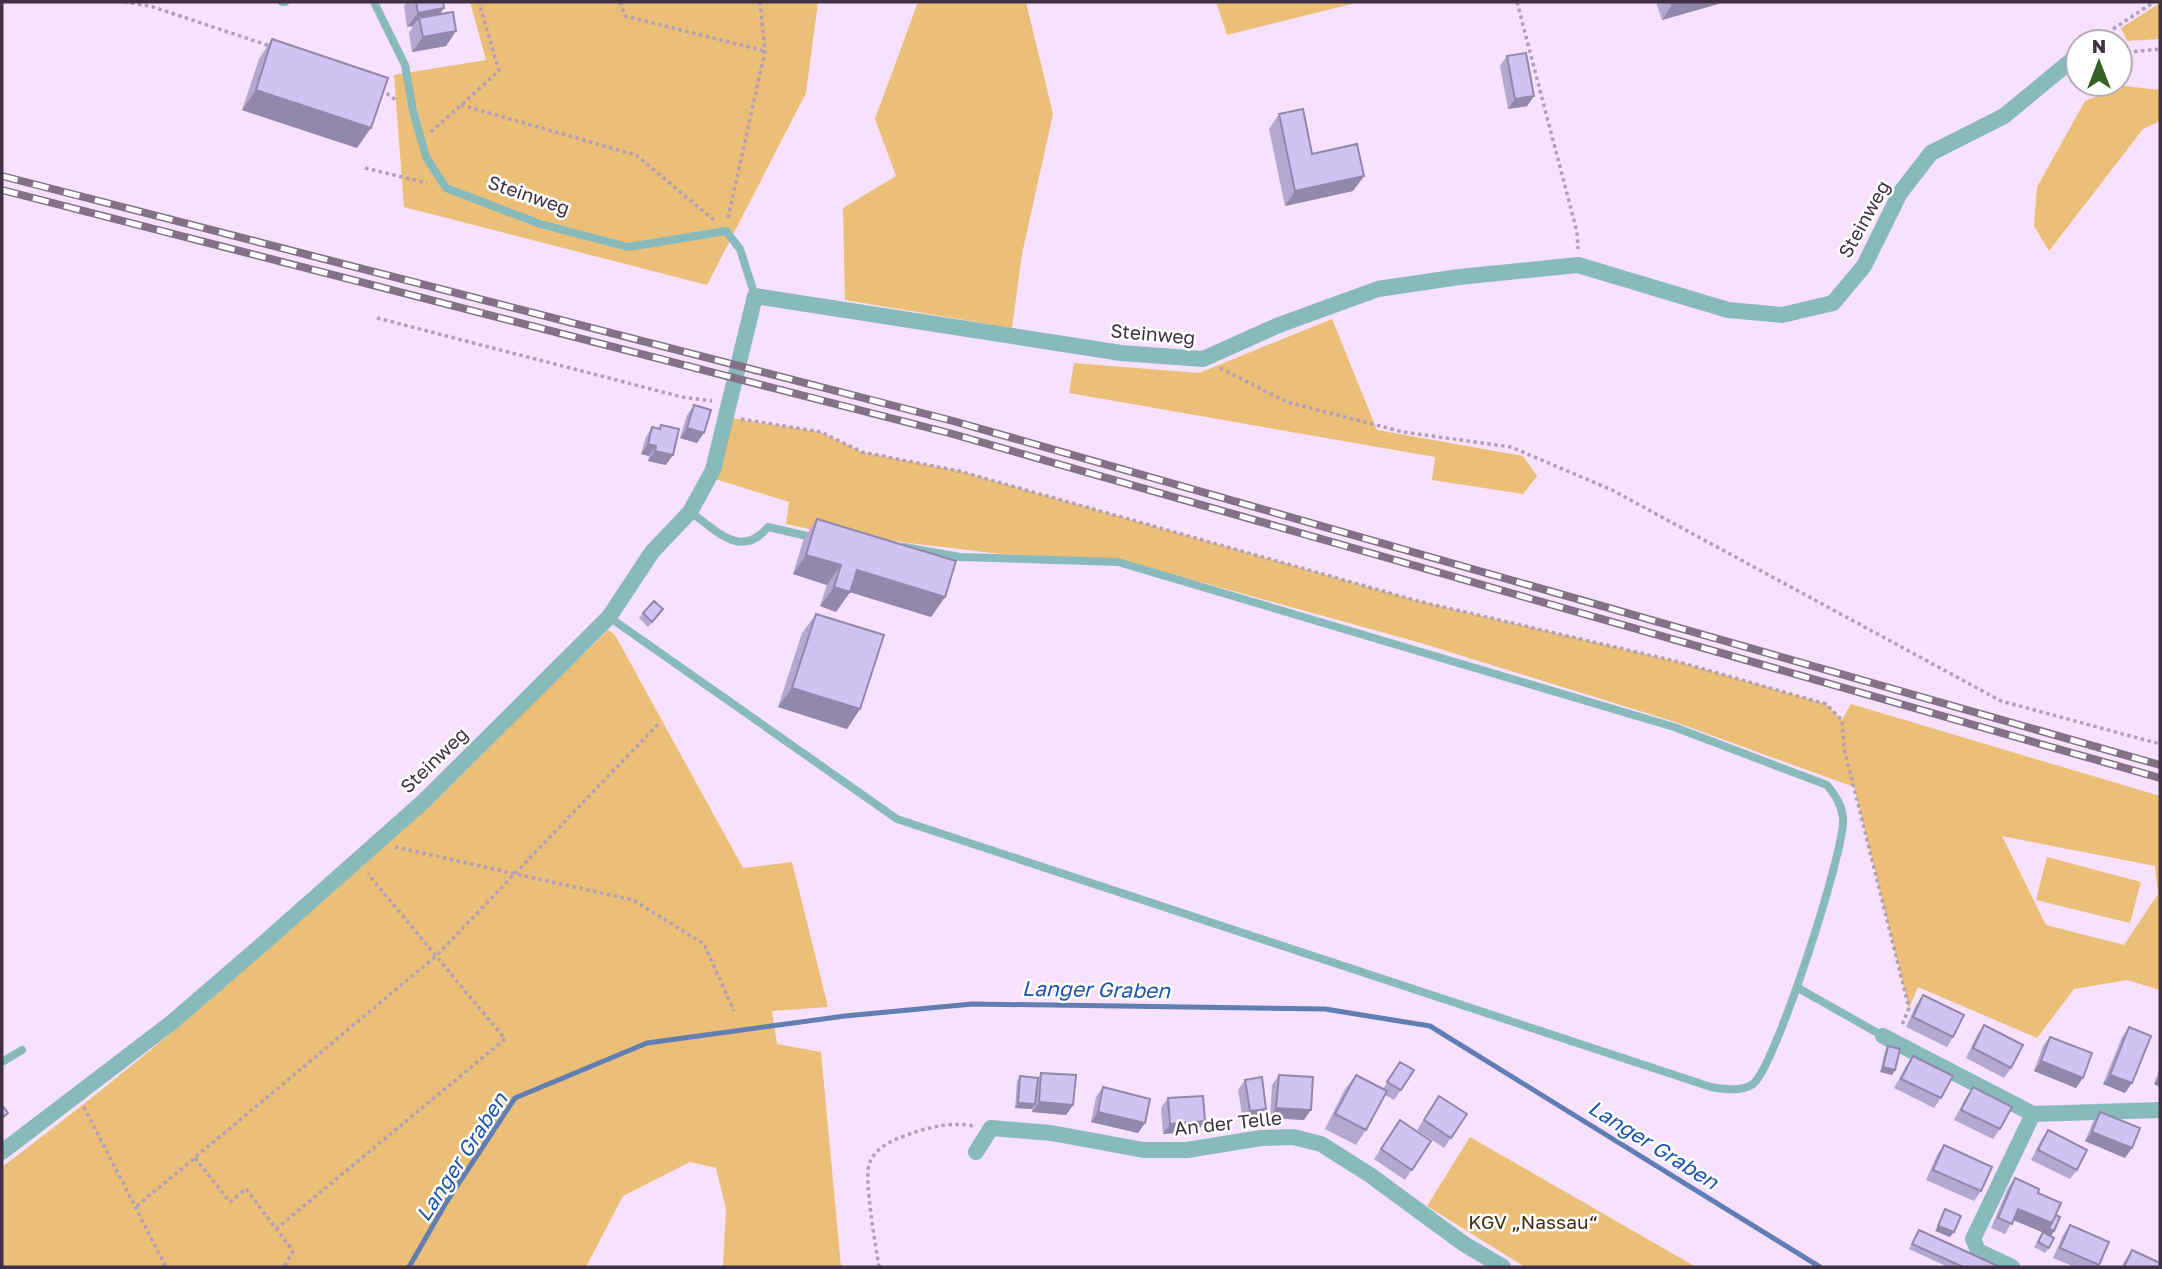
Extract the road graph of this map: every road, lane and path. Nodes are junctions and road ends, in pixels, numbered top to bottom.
1 (124, 2) edge
2 (374, 2) edge
3 (479, 2) edge
4 (620, 2) edge
5 (760, 2) edge
6 (1517, 2) edge
7 (2154, 2) edge
8 (2115, 28) edge
9 (278, 49) edge
10 (2160, 49) edge
11 (765, 51) junction
12 (2134, 52) edge
13 (2064, 67) edge
14 (370, 85) edge
15 (461, 105) junction
16 (412, 111) junction
17 (421, 140) junction
18 (365, 168) dead end
19 (446, 188) junction
20 (726, 231) junction
21 (1578, 265) junction
22 (755, 296) junction
23 (377, 318) dead end
24 (1203, 359) junction
25 (727, 410) junction
26 (690, 512) junction
27 (826, 541) edge
28 (896, 547) edge
29 (608, 617) junction
30 (660, 722) dead end
31 (2160, 744) edge
32 (376, 843) junction
33 (357, 860) junction
34 (512, 873) junction
35 (436, 956) junction
36 (1798, 988) junction
37 (734, 1011) dead end
38 (1889, 1039) junction
39 (22, 1050) dead end
40 (2, 1062) edge
41 (79, 1096) junction
42 (2160, 1110) edge
43 (2033, 1114) junction
44 (991, 1128) junction
45 (2, 1152) edge
46 (976, 1152) dead end
47 (195, 1157) junction
48 (136, 1206) junction
49 (276, 1229) junction
50 (166, 1267) edge
51 (284, 1267) edge
52 (879, 1267) edge
53 (1503, 1267) edge
54 (2011, 1267) edge

1 - 9 path
2 - 16 lane
3 - 15 path
4 - 11 path
5 - 11 path
6 - 21 path
7 - 8 path
10 - 12 path
11 - 20 path
13 - 21 street, Steinweg
14 - 16 path
15 - 17 path
15 - 20 path
16 - 17 lane
17 - 19 lane
18 - 19 path
19 - 20 lane, Steinweg
20 - 22 lane
21 - 24 street, Steinweg
22 - 24 street, Steinweg
22 - 25 street, Steinweg
23 - 25 path
24 - 31 path
25 - 26 street, Steinweg
25 - 38 path
26 - 27 lane
26 - 29 street, Steinweg
28 - 36 lane
29 - 32 street, Steinweg
29 - 36 lane
30 - 34 path
32 - 33 street, Steinweg
32 - 34 path
33 - 35 path
33 - 41 street, Steinweg
34 - 35 path
34 - 37 path
35 - 47 path
35 - 49 path
36 - 38 lane
38 - 43 street
39 - 40 lane
41 - 45 street, Steinweg
41 - 48 path
42 - 43 street
43 - 54 street
44 - 46 street
44 - 52 path
44 - 53 street, An der Telle
47 - 48 path
47 - 49 path
48 - 50 path
49 - 51 path

